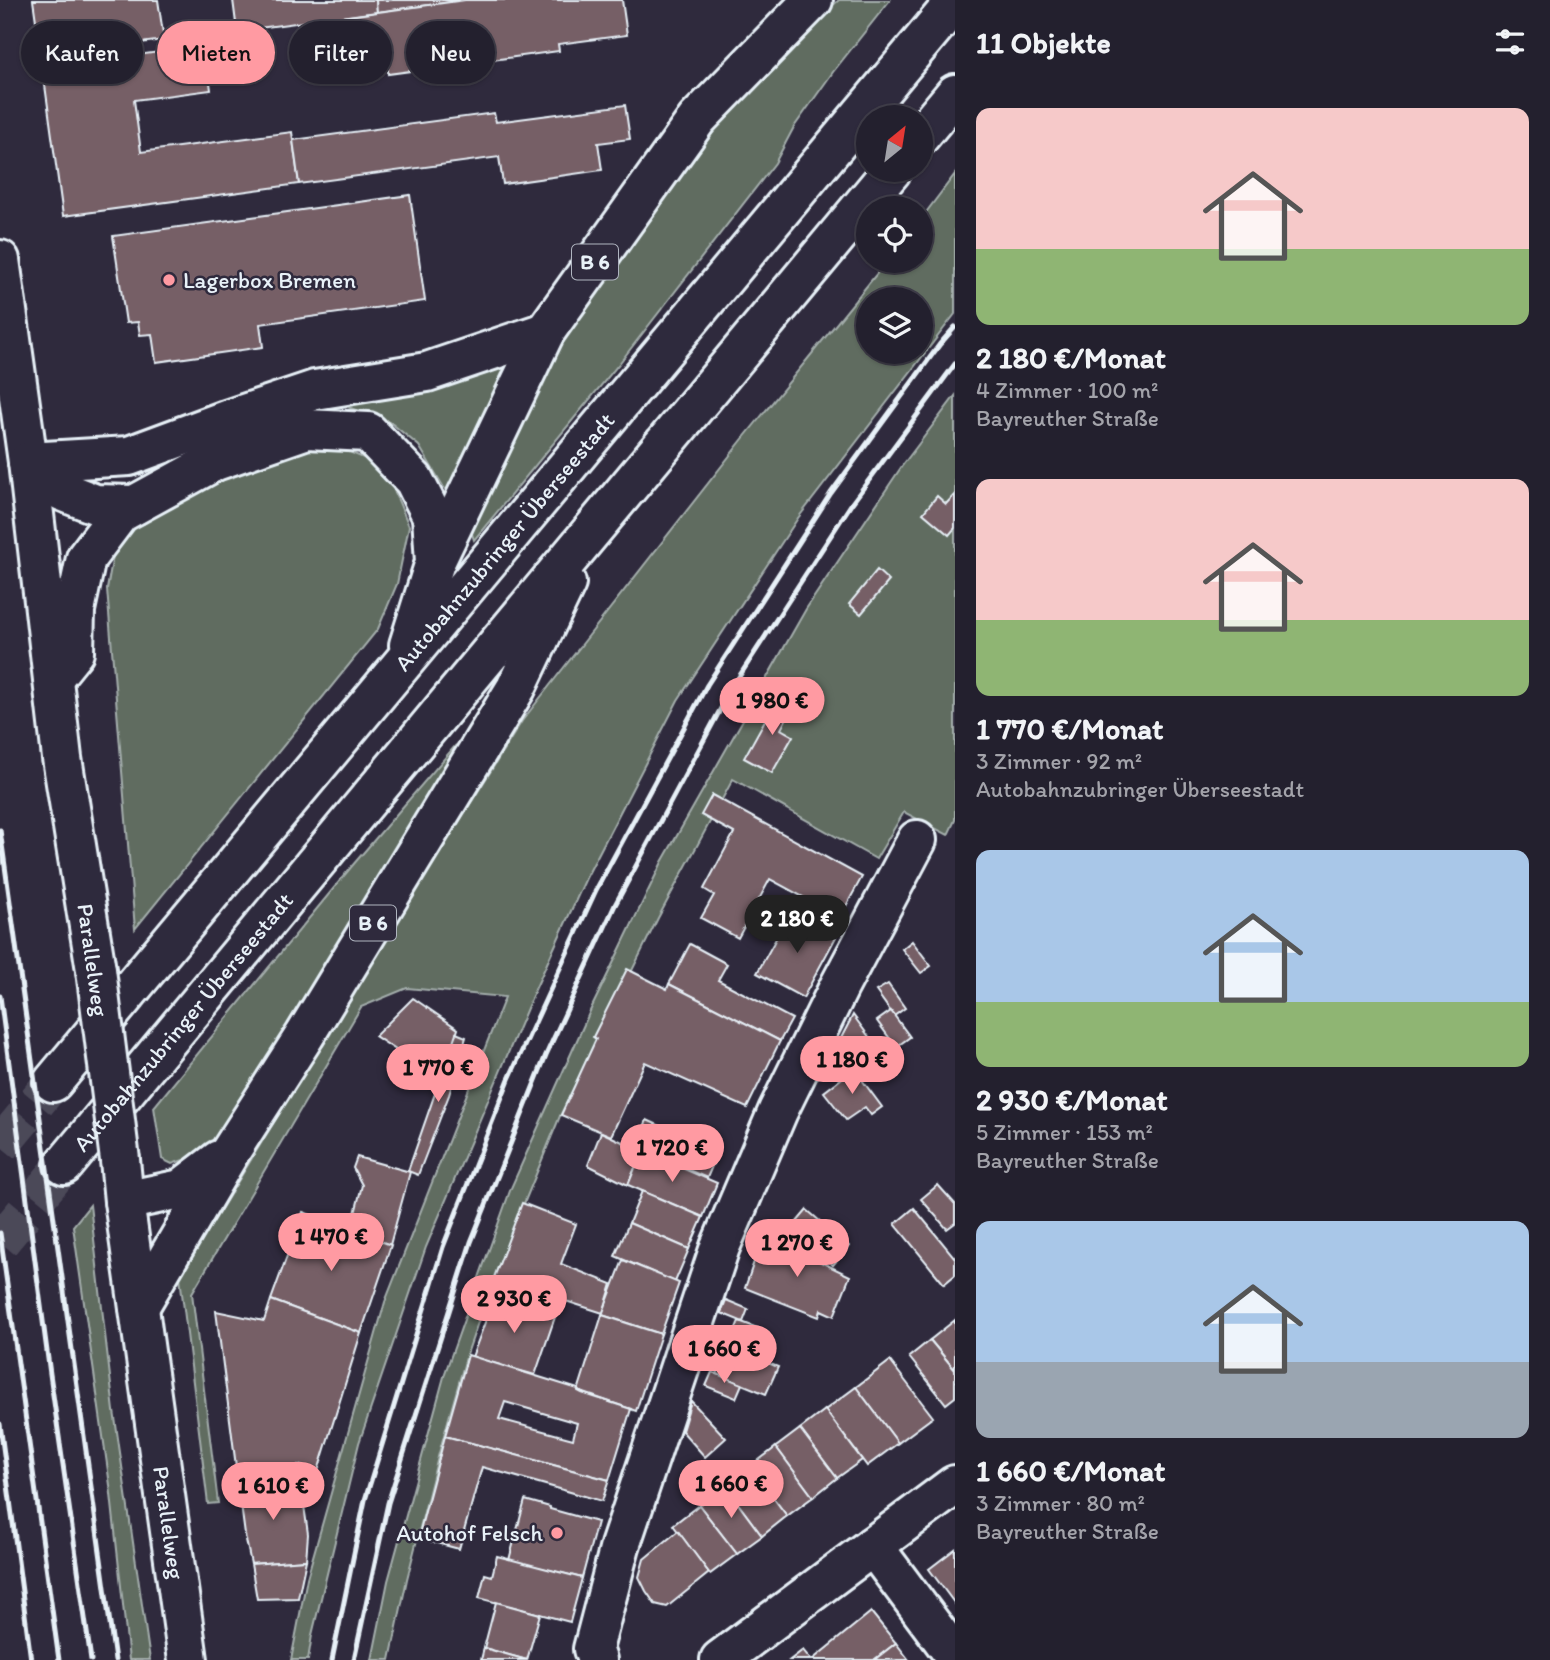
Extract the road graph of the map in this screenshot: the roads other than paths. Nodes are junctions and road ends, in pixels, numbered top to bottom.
1 (813, 0) edge
2 (955, 2) edge
3 (955, 94) edge
4 (933, 120) edge
5 (882, 182) edge
6 (0, 260) edge
7 (545, 332) junction
8 (29, 462) junction
9 (134, 505) junction
10 (592, 530) junction
11 (435, 562) junction
12 (404, 662) junction
13 (53, 678) junction
14 (917, 839) dead end
15 (54, 1082) tunnel mouth
16 (230, 1152) junction
17 (64, 1165) tunnel mouth
18 (124, 1201) junction
19 (139, 1307) junction
20 (955, 1485) edge
21 (873, 1546) junction
22 (955, 1656) edge
23 (188, 1660) edge
24 (597, 1660) edge
25 (720, 1660) edge

1 - 7 main road, B 6
2 - 12 main road, Autobahnzubringer Überseestadt / B 6
3 - 4 main road
5 - 10 main road, Autobahnzubringer Überseestadt / B 6
6 - 8 main road, Parallelweg
7 - 8 main road
7 - 11 main road, B 6
8 - 9 main road, B 6
8 - 13 main road, Parallelweg
9 - 11 main road, B 6
9 - 13 main road, B 6
10 - 16 main road, B 6
10 - 17 main road, Autobahnzubringer Überseestadt / B 6
11 - 12 main road, B 6
12 - 15 main road, Autobahnzubringer Überseestadt / B 6
13 - 18 main road, Parallelweg, bridge
14 - 24 main road
16 - 18 main road, B 6
16 - 19 main road, B 6
18 - 19 main road, Parallelweg
19 - 23 main road, Parallelweg
20 - 21 main road
21 - 22 main road
21 - 25 main road

